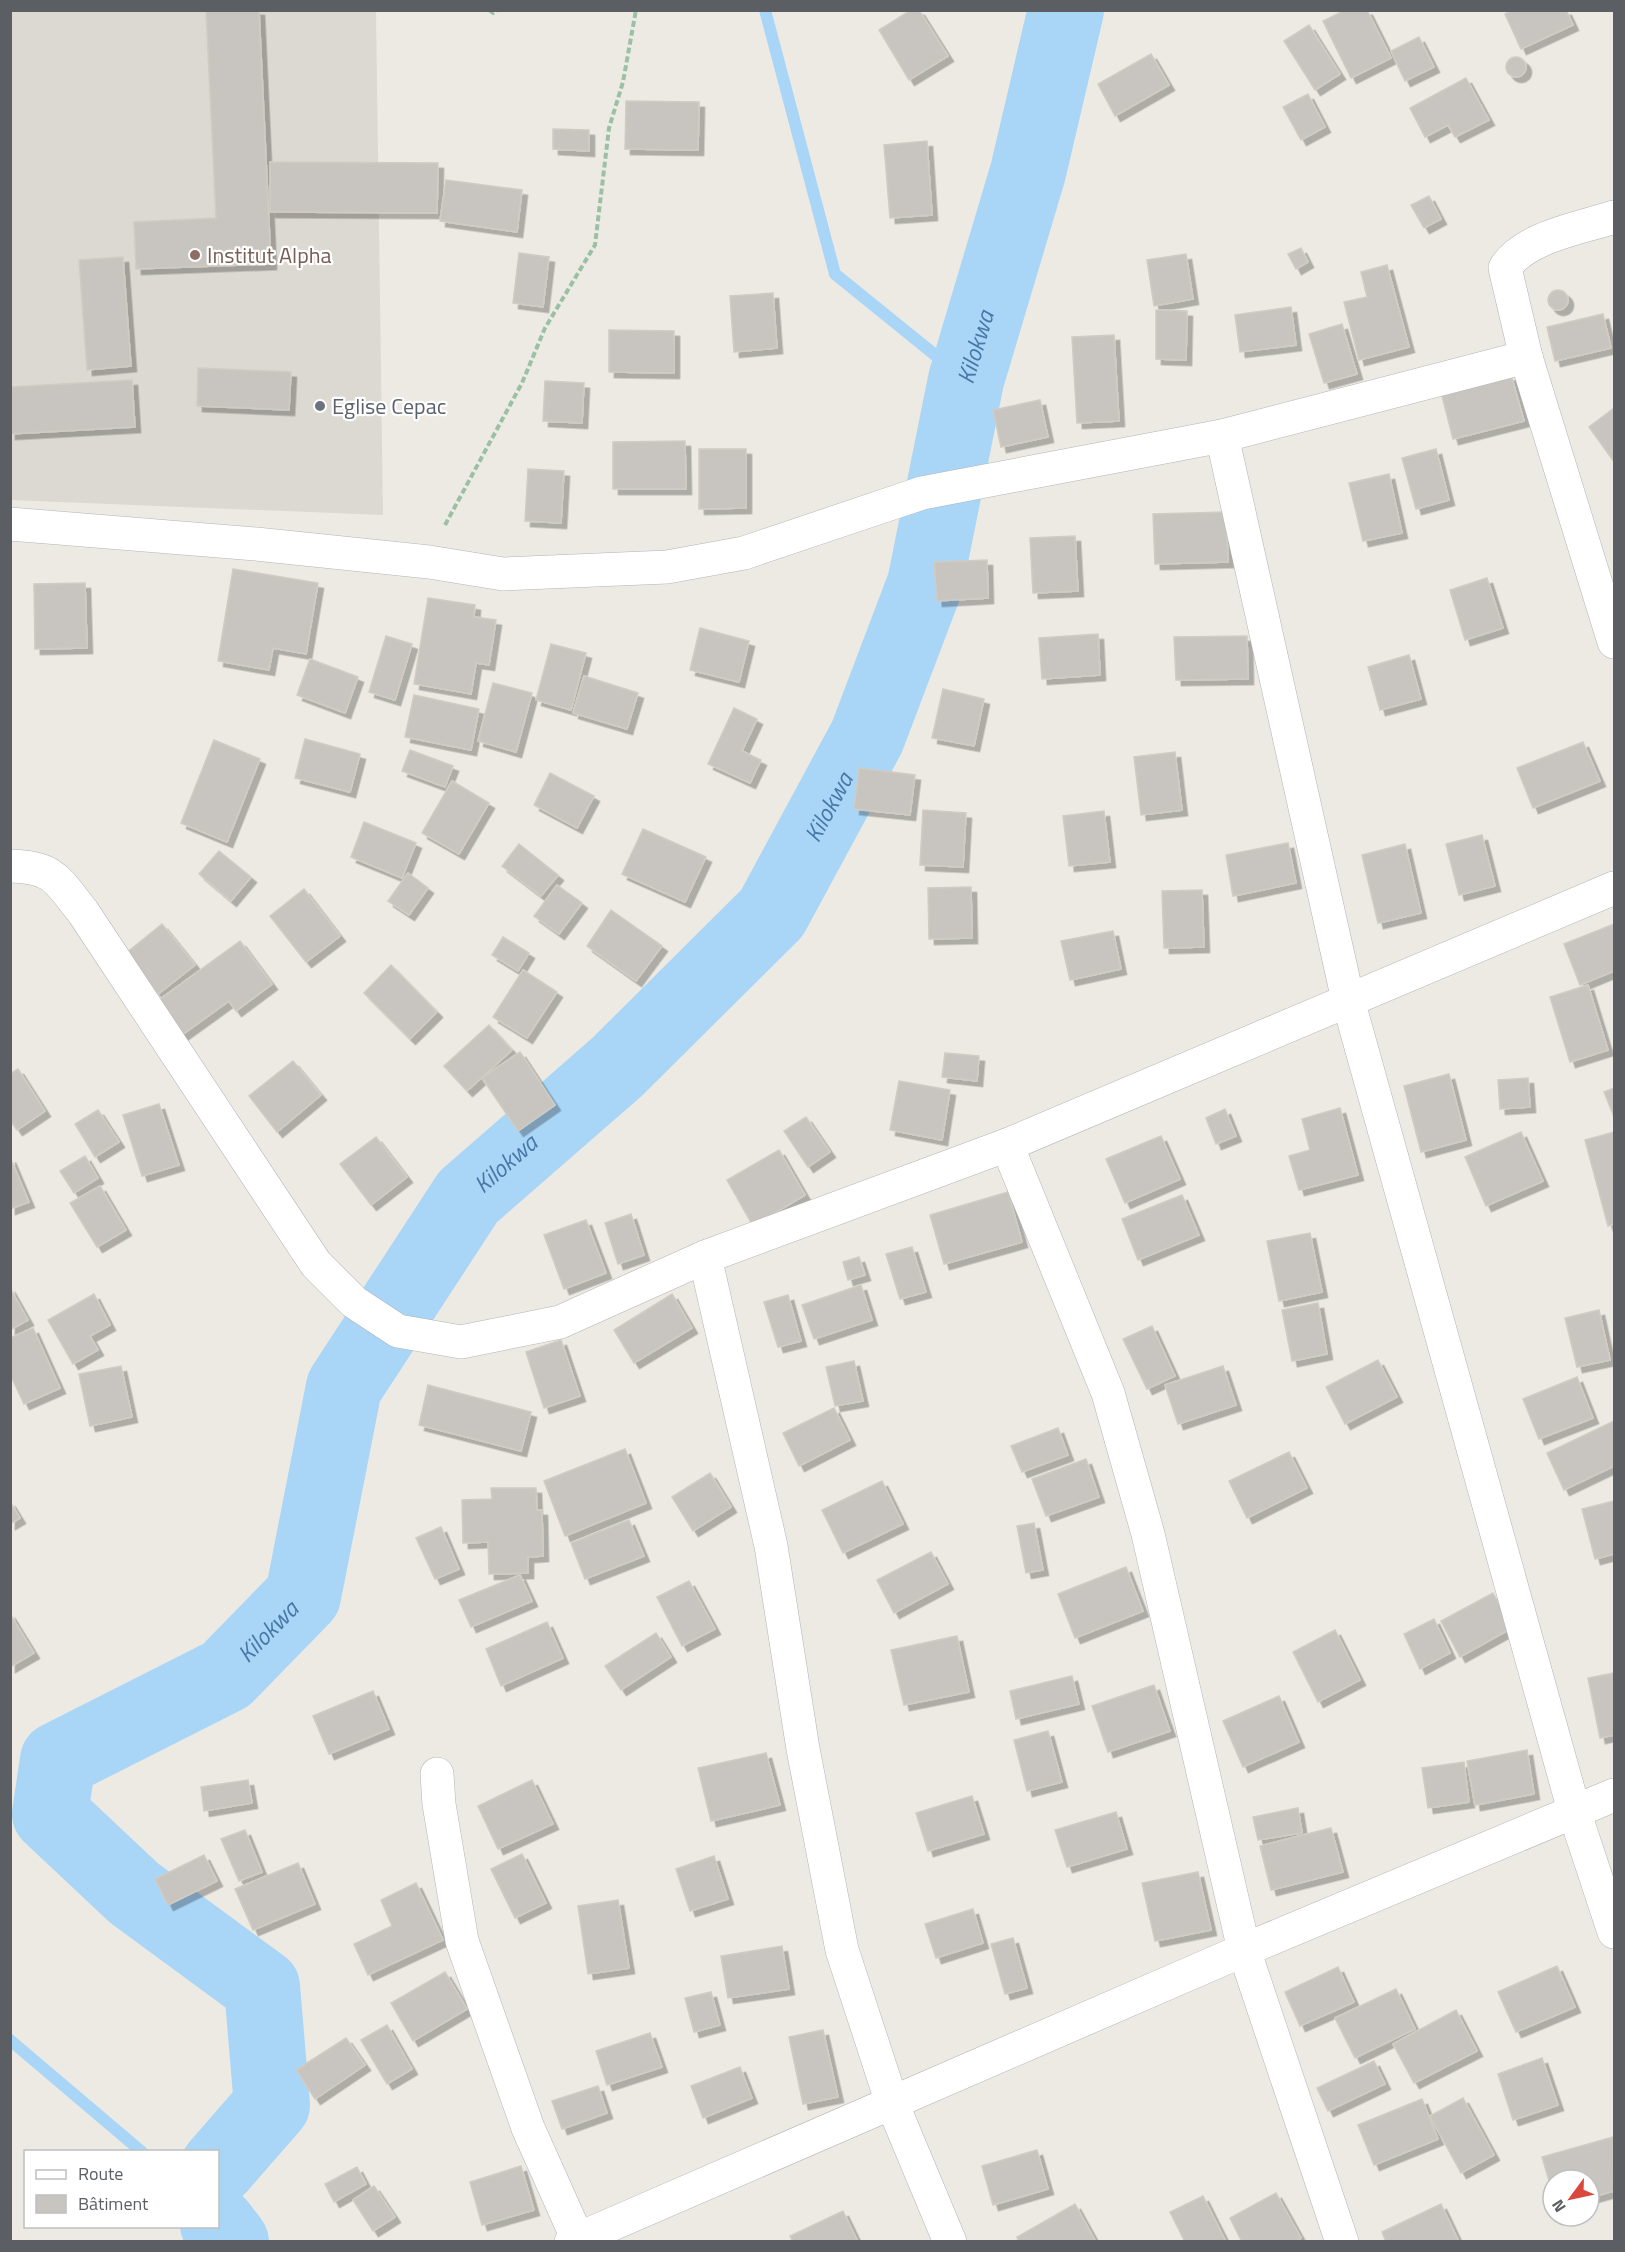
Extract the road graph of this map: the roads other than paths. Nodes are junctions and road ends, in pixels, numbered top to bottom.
1 (1614, 217) edge
2 (1526, 357) junction
3 (1222, 436) junction
4 (10, 524) edge
5 (1614, 642) edge
6 (10, 866) edge
7 (1614, 888) edge
8 (1348, 1000) junction
9 (1007, 1145) junction
10 (705, 1257) junction
11 (437, 1774) dead end
12 (1614, 1795) edge
13 (1575, 1814) junction
14 (1614, 1932) edge
15 (1244, 1950) junction
16 (892, 2103) junction
17 (575, 2240) edge
18 (950, 2241) edge
19 (1342, 2241) edge

1 - 2 street
2 - 3 street
2 - 5 street
3 - 4 street
3 - 8 street
6 - 10 street
7 - 8 street
8 - 9 street
8 - 13 street
9 - 10 street
9 - 15 street
10 - 16 street
11 - 17 street
12 - 13 street
13 - 14 street
13 - 15 street
15 - 16 street
15 - 19 street
16 - 17 street
16 - 18 street

